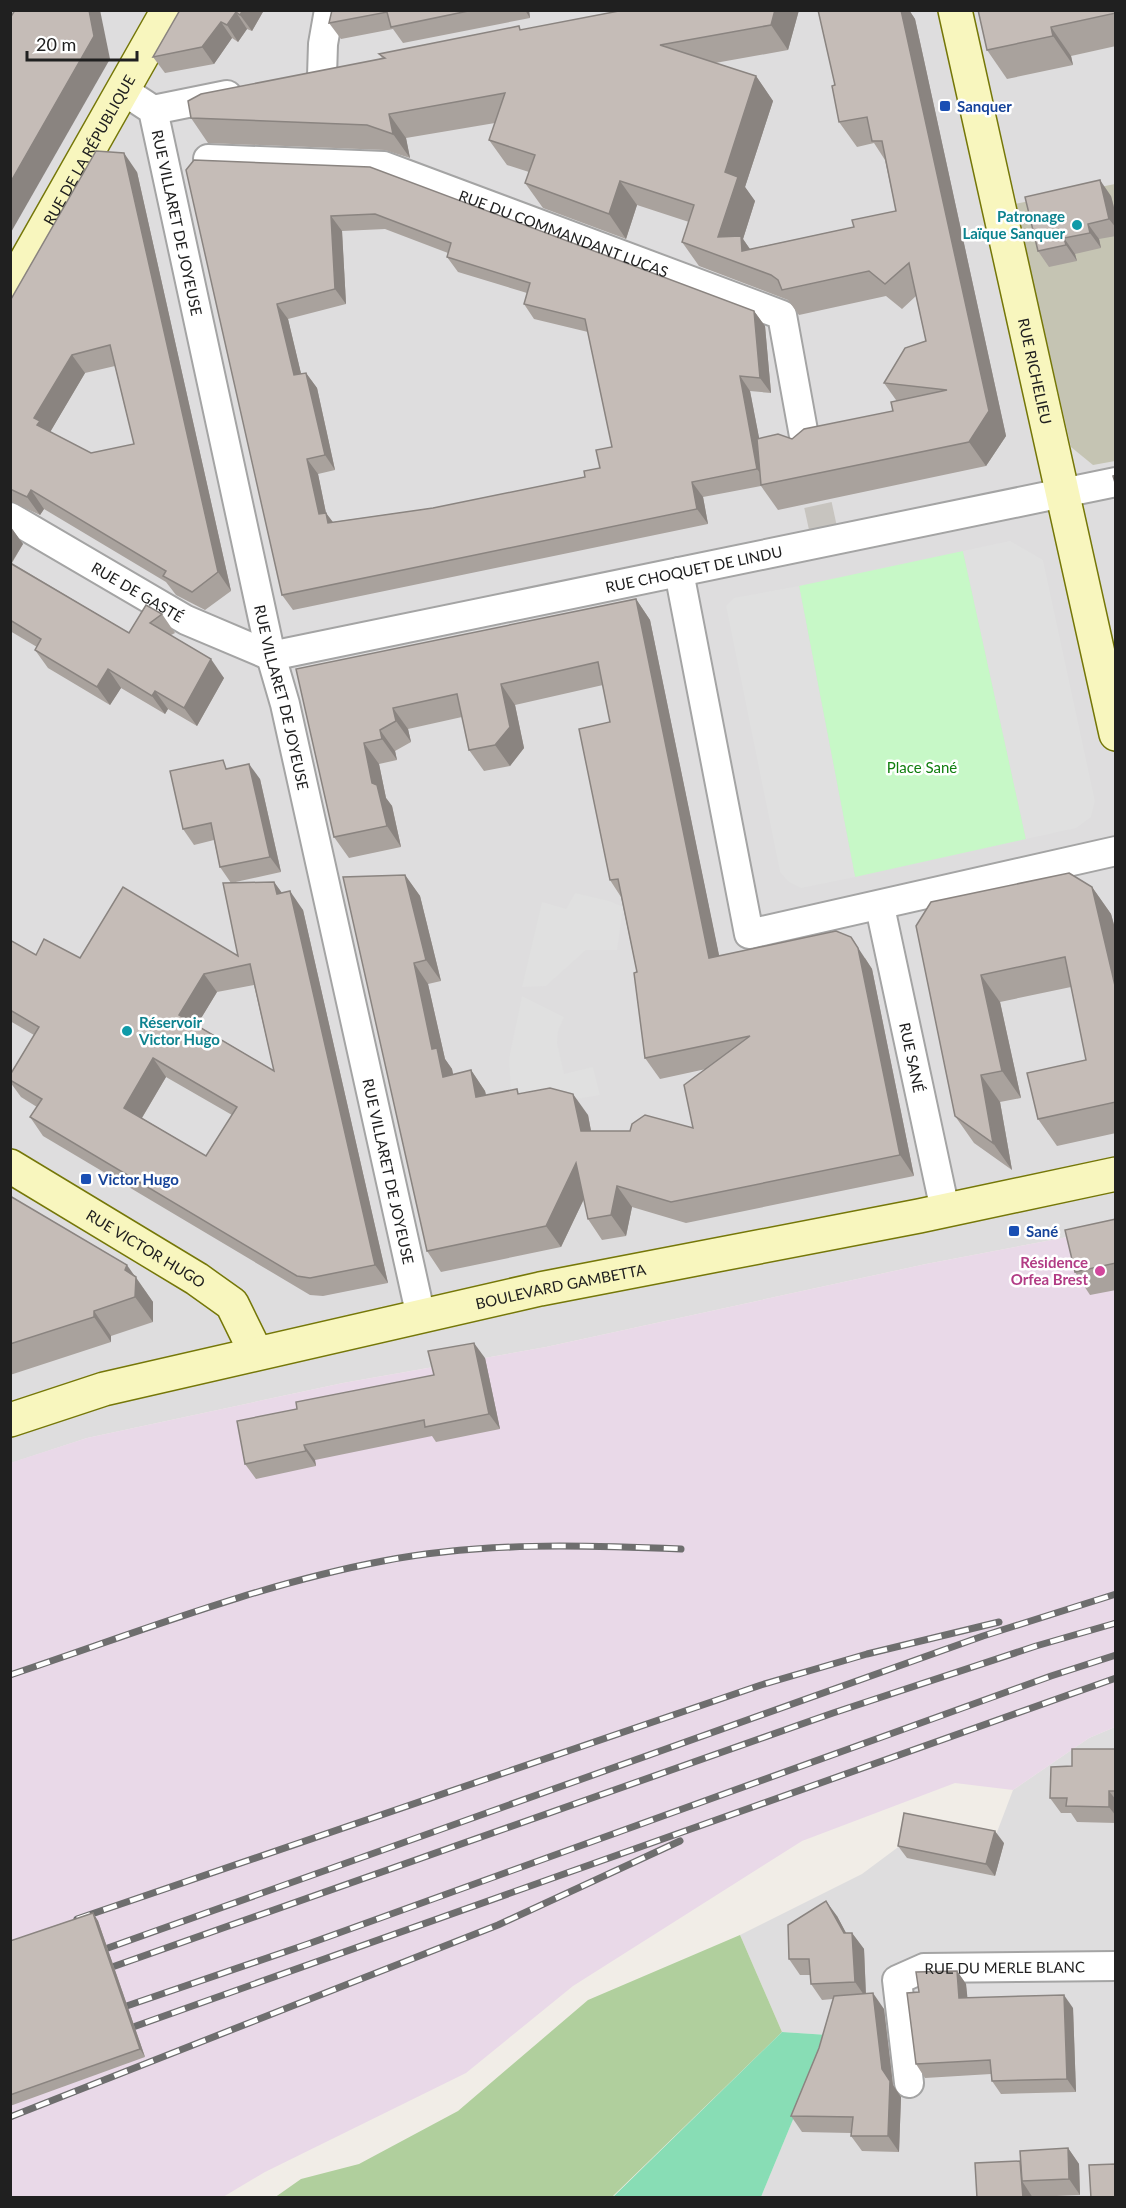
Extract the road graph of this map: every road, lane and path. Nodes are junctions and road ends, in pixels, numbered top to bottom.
1 (168, 10) edge
2 (329, 10) edge
3 (955, 10) edge
4 (322, 76) edge
5 (252, 90) edge
6 (124, 91) junction
7 (153, 110) junction
8 (207, 159) edge
9 (10, 289) edge
10 (806, 447) tunnel mouth
11 (1116, 482) edge
12 (1062, 493) junction
13 (10, 517) edge
14 (680, 572) junction
15 (271, 656) junction
16 (1116, 734) edge
17 (1116, 851) edge
18 (880, 907) junction
19 (10, 1166) edge
20 (1116, 1174) edge
21 (945, 1210) junction
22 (422, 1317) junction
23 (256, 1353) junction
24 (10, 1420) edge
25 (1116, 1966) edge
26 (909, 2083) dead end

1 - 6 street, RUE DE LA RÉPUBLIQUE
2 - 4 street
3 - 12 street, RUE RICHELIEU
5 - 7 street
6 - 7 street, RUE VILLARET DE JOYEUSE
6 - 9 street, RUE DE LA RÉPUBLIQUE
7 - 15 street, RUE VILLARET DE JOYEUSE
8 - 10 street, RUE DU COMMANDANT LUCAS
11 - 12 street, RUE CHOQUET DE LINDU
12 - 14 street, RUE CHOQUET DE LINDU
12 - 16 street, RUE RICHELIEU
13 - 15 street, RUE DE GASTÉ
14 - 15 street, RUE CHOQUET DE LINDU
14 - 18 street
15 - 22 street, RUE VILLARET DE JOYEUSE
17 - 18 street
18 - 21 street, RUE SANÉ
19 - 23 street, RUE VICTOR HUGO
20 - 21 street, BOULEVARD GAMBETTA
21 - 22 street, BOULEVARD GAMBETTA
22 - 23 street, BOULEVARD GAMBETTA
23 - 24 street, BOULEVARD GAMBETTA
25 - 26 street, RUE DU MERLE BLANC

